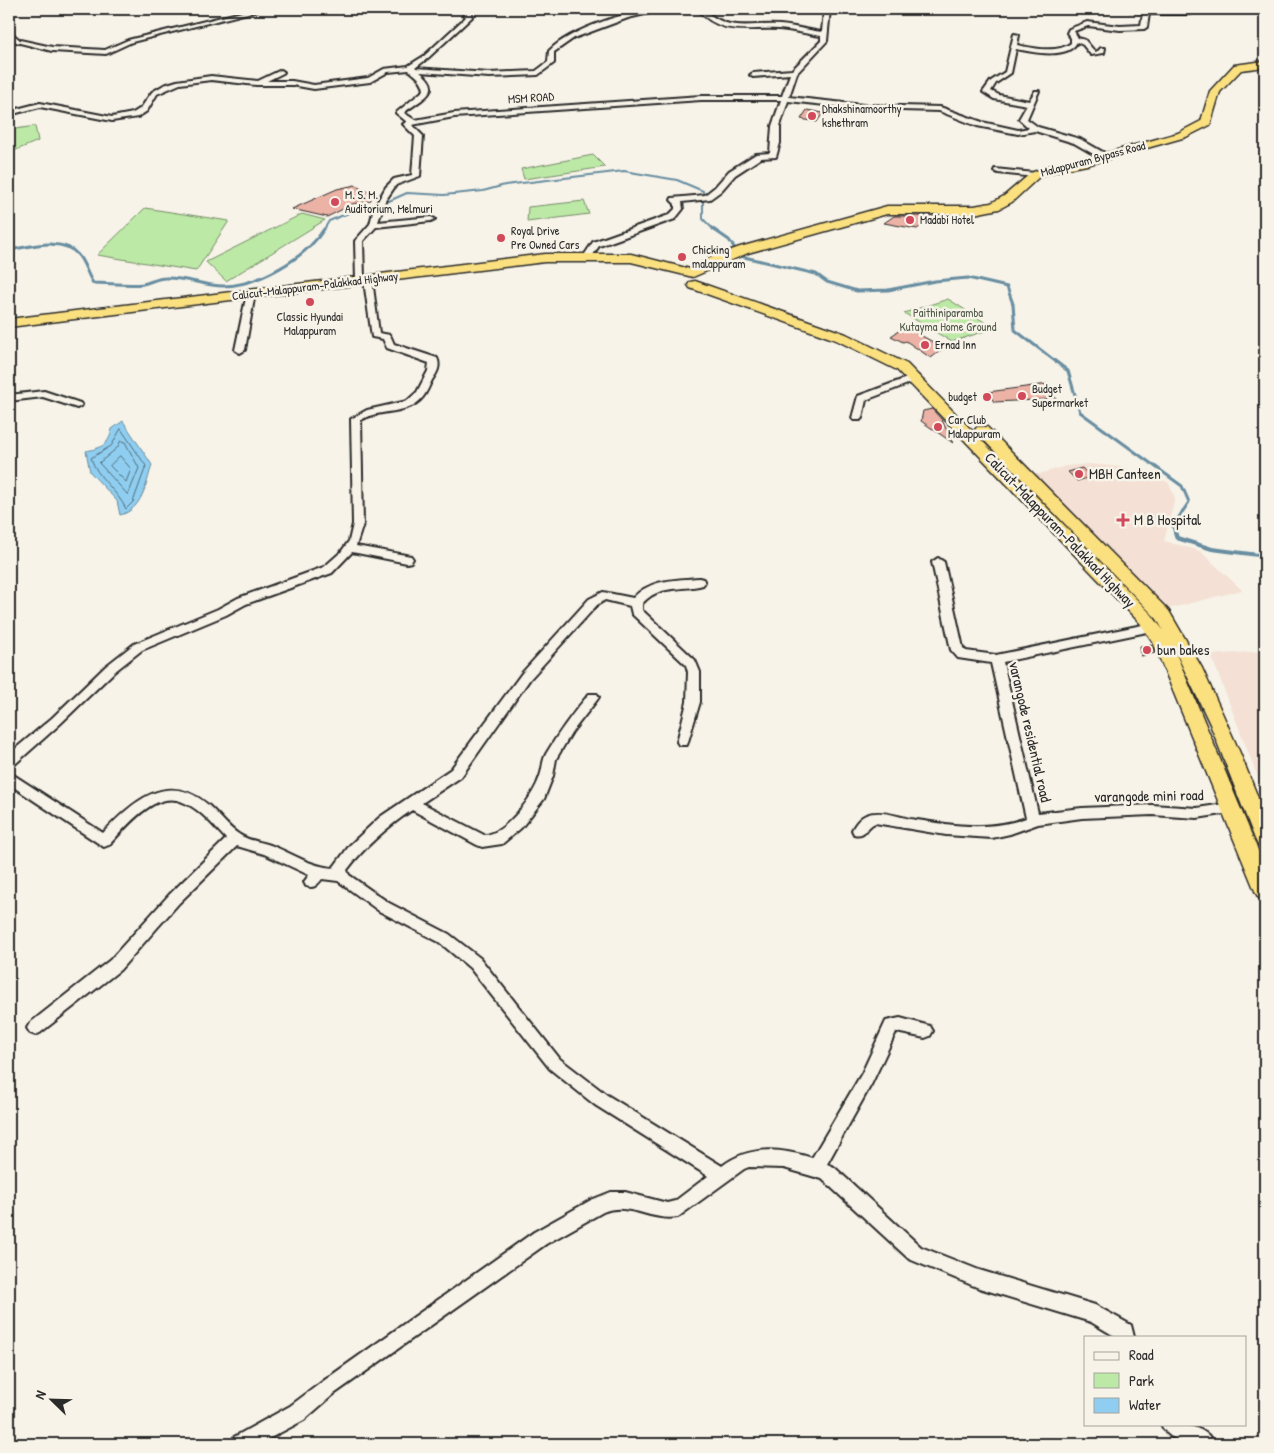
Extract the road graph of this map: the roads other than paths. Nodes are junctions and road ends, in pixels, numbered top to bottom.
1 (261, 9) edge
2 (472, 9) edge
3 (664, 9) edge
4 (700, 9) edge
5 (828, 9) edge
6 (1126, 9) edge
7 (1208, 9) edge
8 (1146, 12) junction
9 (9, 34) edge
10 (824, 34) junction
11 (1016, 35) dead end
12 (1076, 40) junction
13 (1013, 46) junction
14 (1103, 49) dead end
15 (1265, 64) edge
16 (412, 69) junction
17 (281, 72) dead end
18 (794, 72) junction
19 (753, 75) dead end
20 (256, 84) junction
21 (1037, 92) dead end
22 (786, 99) junction
23 (1030, 103) junction
24 (9, 113) edge
25 (414, 123) junction
26 (1035, 129) junction
27 (1106, 157) junction
28 (1014, 163) dead end
29 (998, 171) dead end
30 (1012, 172) junction
31 (1035, 175) junction
32 (432, 219) dead end
33 (374, 226) junction
34 (744, 250) joint
35 (587, 257) junction
36 (695, 278) junction
37 (364, 280) junction
38 (251, 293) junction
39 (9, 323) edge
40 (240, 350) dead end
41 (915, 378) junction
42 (9, 398) edge
43 (77, 405) dead end
44 (857, 418) dead end
45 (349, 548) junction
46 (407, 559) dead end
47 (938, 562) dead end
48 (1101, 562) junction
49 (699, 582) dead end
50 (636, 603) junction
51 (1152, 626) junction
52 (996, 659) junction
53 (593, 696) dead end
54 (683, 742) dead end
55 (9, 760) edge
56 (9, 777) edge
57 (410, 802) junction
58 (1231, 808) junction
59 (1033, 821) junction
60 (859, 830) dead end
61 (1265, 839) edge
62 (236, 840) junction
63 (341, 875) junction
64 (1265, 891) edge
65 (35, 1028) dead end
66 (924, 1031) dead end
67 (816, 1167) junction
68 (722, 1176) junction
69 (1125, 1336) edge
70 (1174, 1426) edge
71 (241, 1444) edge
72 (1205, 1444) edge

1 - 9 street
2 - 16 street
3 - 16 street
4 - 10 street
5 - 10 street
6 - 8 street
7 - 8 street
8 - 12 street
10 - 18 street
11 - 13 street
12 - 13 street
12 - 14 street
13 - 23 street
15 - 27 highway, Malappuram Bypass Road
16 - 20 street
16 - 25 street
17 - 20 street
18 - 19 street
18 - 22 street
20 - 24 street
21 - 23 street
22 - 25 street, MSM ROAD
22 - 26 street, MSM ROAD
22 - 35 street
23 - 26 street
25 - 33 street
26 - 27 street, MSM ROAD
27 - 31 highway, Malappuram Bypass Road
28 - 30 street
29 - 30 street
30 - 31 street
31 - 34 highway, Malappuram Bypass Road
32 - 33 street
33 - 37 street
34 - 36 highway, Malappuram Bypass Road
35 - 36 highway, Calicut-Malappuram-Palakkad Highway
35 - 37 highway, Calicut-Malappuram-Palakkad Highway
36 - 41 highway, Calicut-Malappuram-Palakkad Highway
36 - 48 highway, Calicut-Malappuram-Palakkad Highway
37 - 38 highway, Calicut-Malappuram-Palakkad Highway
37 - 45 street
38 - 39 highway, Calicut-Malappuram-Palakkad Highway
38 - 40 street
41 - 44 street
41 - 48 highway, Calicut-Malappuram-Palakkad Highway
42 - 43 street
45 - 46 street
45 - 55 street
47 - 52 street
48 - 51 highway, Calicut-Malappuram-Palakkad Highway
48 - 61 highway, Calicut-Malappuram-Palakkad Highway
49 - 50 street
50 - 54 street
50 - 57 street
51 - 52 street, varangode residential road
51 - 58 highway, Calicut-Malappuram-Palakkad Highway
52 - 59 street, varangode residential road
53 - 57 street
56 - 62 street
57 - 63 street
58 - 59 street, varangode mini road
58 - 64 highway, Calicut-Malappuram-Palakkad Highway
59 - 60 street, varangode mini road
62 - 63 street
62 - 65 street
63 - 68 street
66 - 67 street
67 - 68 street
67 - 69 street
68 - 71 street
70 - 72 street

